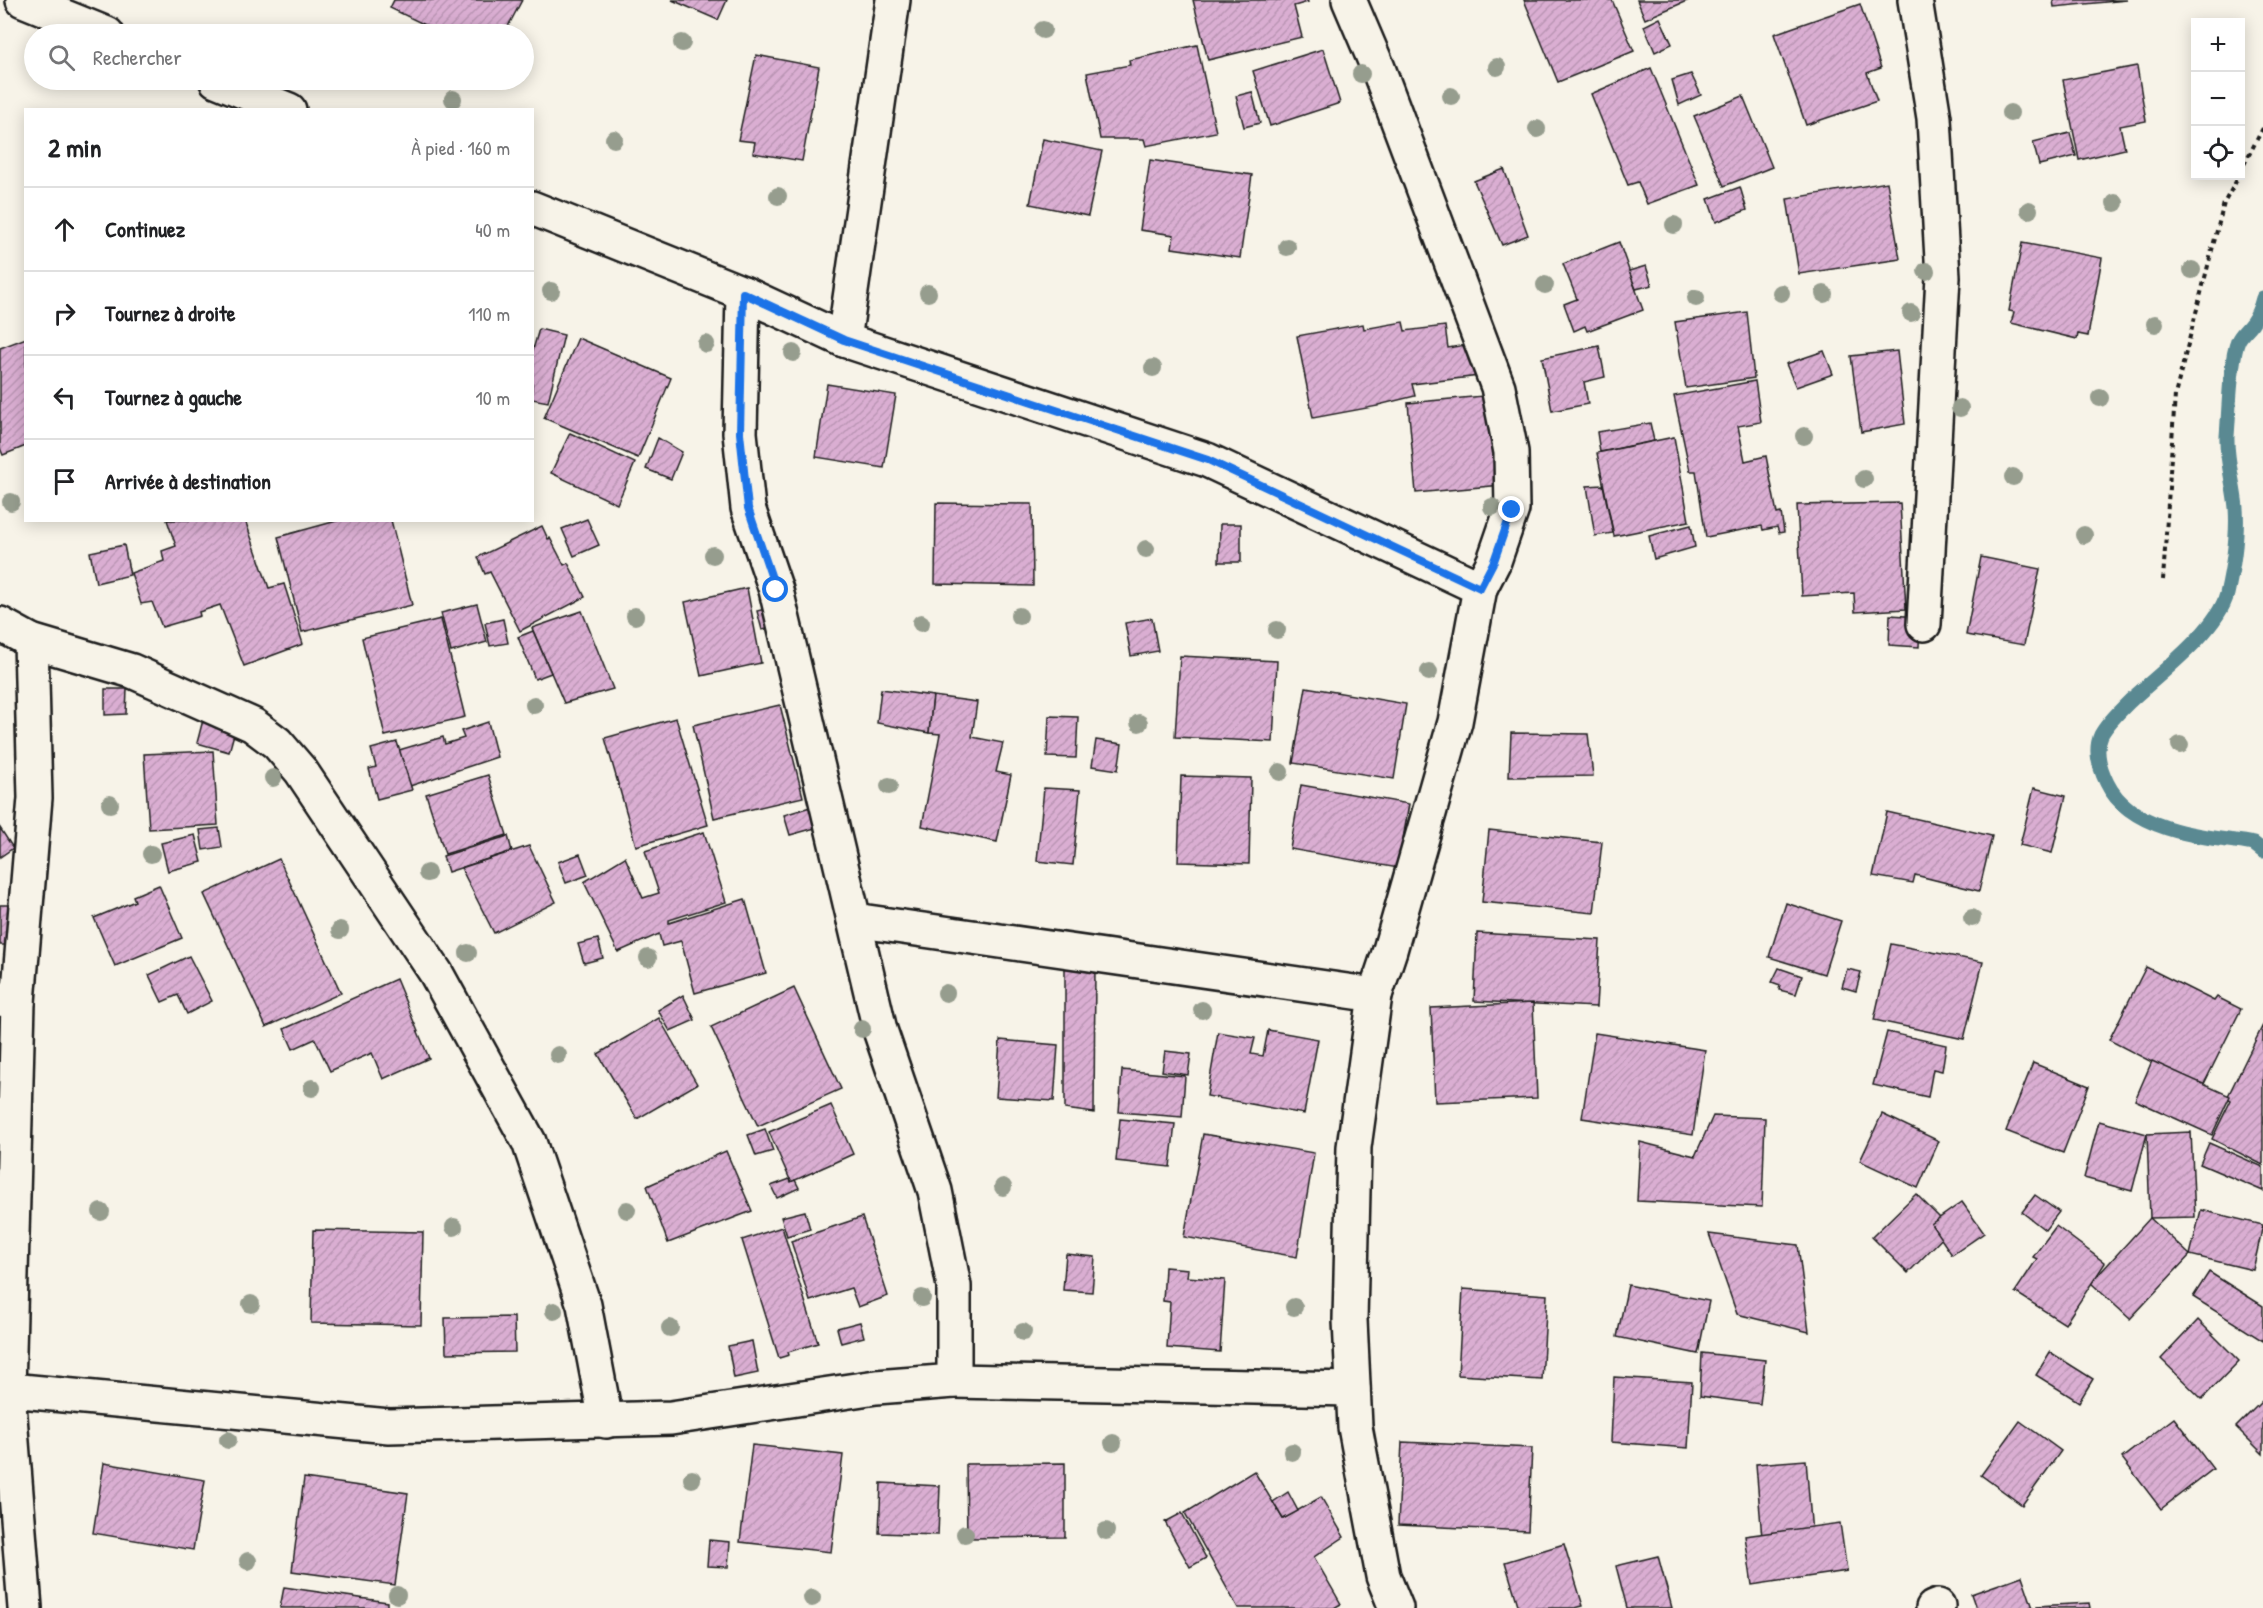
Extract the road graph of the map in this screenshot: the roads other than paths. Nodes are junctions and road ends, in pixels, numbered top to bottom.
1 (23, 0) edge
2 (893, 0) edge
3 (1349, 0) edge
4 (1915, 0) edge
5 (82, 24) edge
6 (240, 90) edge
7 (284, 108) edge
8 (534, 209) edge
9 (743, 293) junction
10 (844, 340) junction
11 (1480, 588) junction
12 (0, 624) edge
13 (1924, 624) dead end
14 (31, 641) junction
15 (854, 920) junction
16 (1375, 996) junction
17 (9, 1000) edge
18 (954, 1381) junction
19 (1353, 1389) junction
20 (4, 1390) edge
21 (606, 1421) junction
22 (25, 1608) edge
23 (1396, 1608) edge

1 - 5 street
2 - 10 street
3 - 11 street
4 - 13 street
6 - 7 street
8 - 9 street
9 - 10 street
9 - 15 street
10 - 11 street
11 - 16 street
12 - 14 street
14 - 17 street
14 - 21 street
15 - 16 street
15 - 18 street
16 - 19 street
17 - 20 street
18 - 19 street
18 - 21 street
19 - 23 street
20 - 21 street
20 - 22 street

